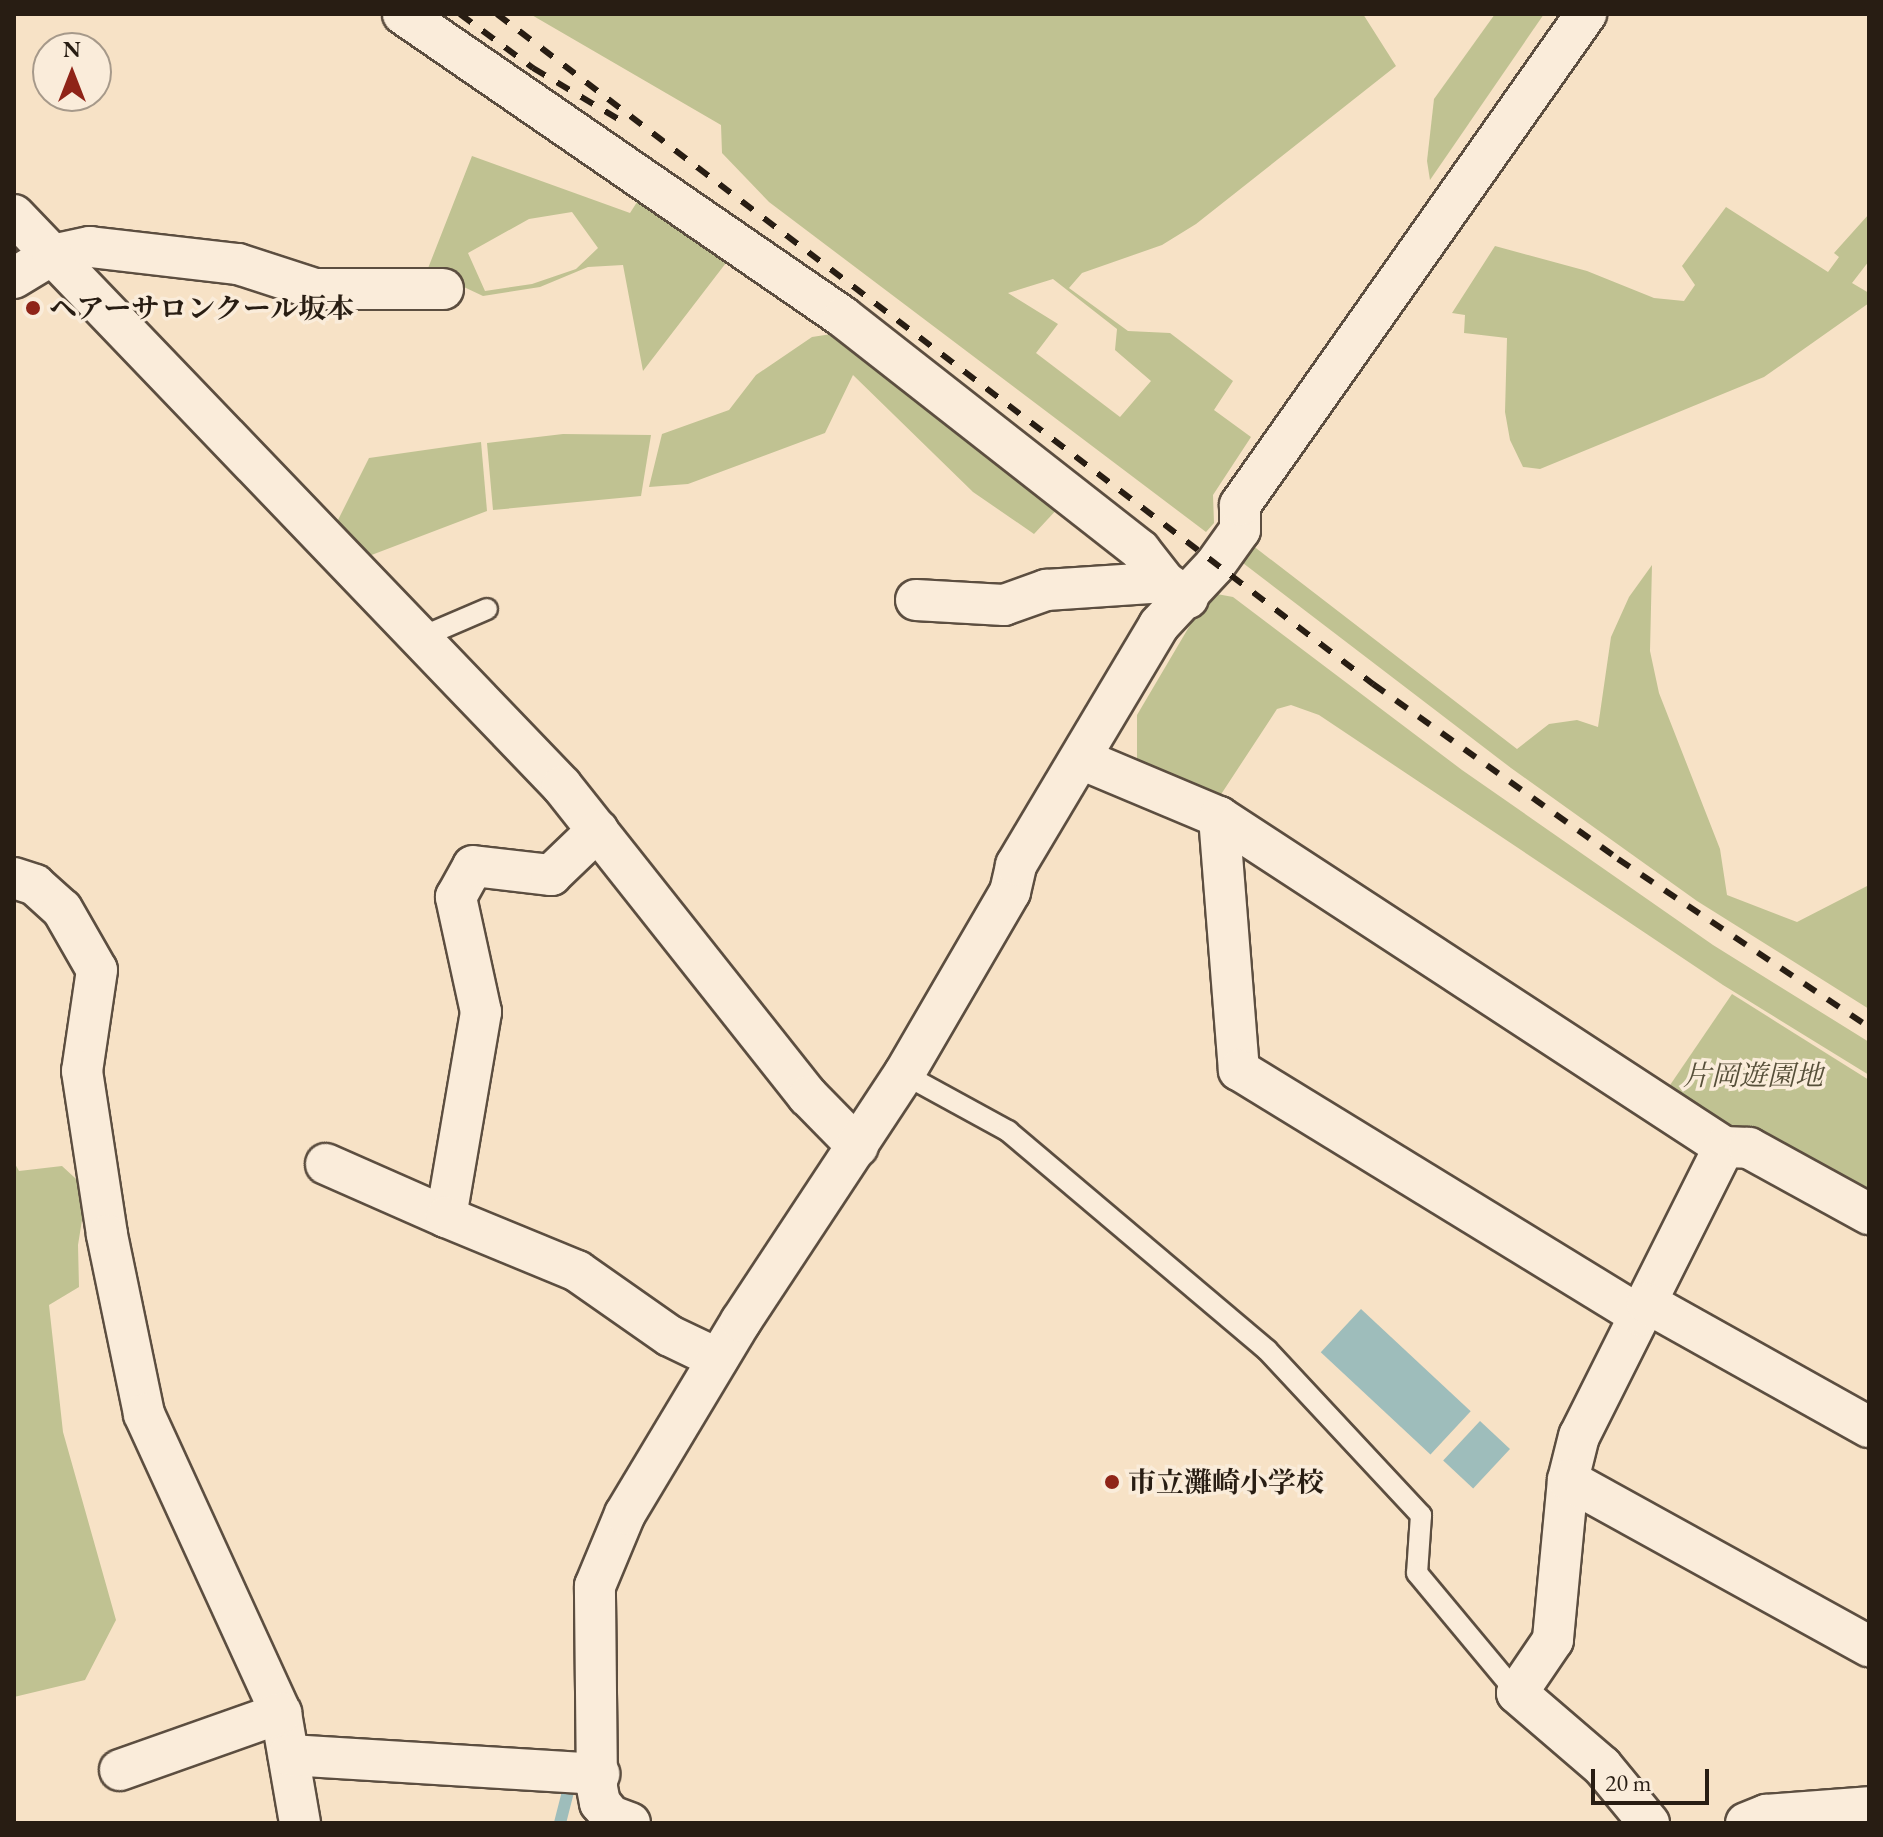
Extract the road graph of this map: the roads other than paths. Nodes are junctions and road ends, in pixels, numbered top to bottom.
1 (403, 14) edge
2 (1586, 14) edge
3 (14, 215) edge
4 (52, 255) junction
5 (14, 278) edge
6 (443, 289) dead end
7 (1176, 590) junction
8 (916, 600) dead end
9 (487, 609) dead end
10 (417, 639) junction
11 (1081, 759) junction
12 (1219, 817) junction
13 (598, 830) junction
14 (14, 878) edge
15 (904, 1074) junction
16 (858, 1147) junction
17 (1724, 1147) junction
18 (326, 1164) dead end
19 (1869, 1214) edge
20 (446, 1217) junction
21 (1643, 1309) junction
22 (718, 1359) junction
23 (1869, 1427) edge
24 (1568, 1480) junction
25 (1869, 1646) edge
26 (1517, 1693) junction
27 (281, 1713) junction
28 (289, 1755) junction
29 (120, 1770) dead end
30 (585, 1776) junction
31 (1869, 1807) edge
32 (300, 1823) edge
33 (573, 1823) edge
34 (630, 1823) edge
35 (1649, 1823) edge
36 (1746, 1823) edge

1 - 7 street
2 - 7 street
3 - 4 street
4 - 5 street
4 - 6 street
4 - 10 street
7 - 8 street
7 - 11 street
9 - 10 lane
10 - 13 street
11 - 12 street
11 - 15 street
12 - 17 street
12 - 21 street
13 - 16 street
13 - 20 street
14 - 27 street
15 - 16 street
15 - 26 lane
16 - 22 street
17 - 19 street
17 - 21 street
18 - 20 street
20 - 22 street
21 - 23 street
21 - 24 street
22 - 30 street
24 - 25 street
24 - 26 street
26 - 35 street
27 - 28 street
27 - 29 street
28 - 30 street
28 - 32 street
30 - 33 street
30 - 34 street
31 - 36 street

